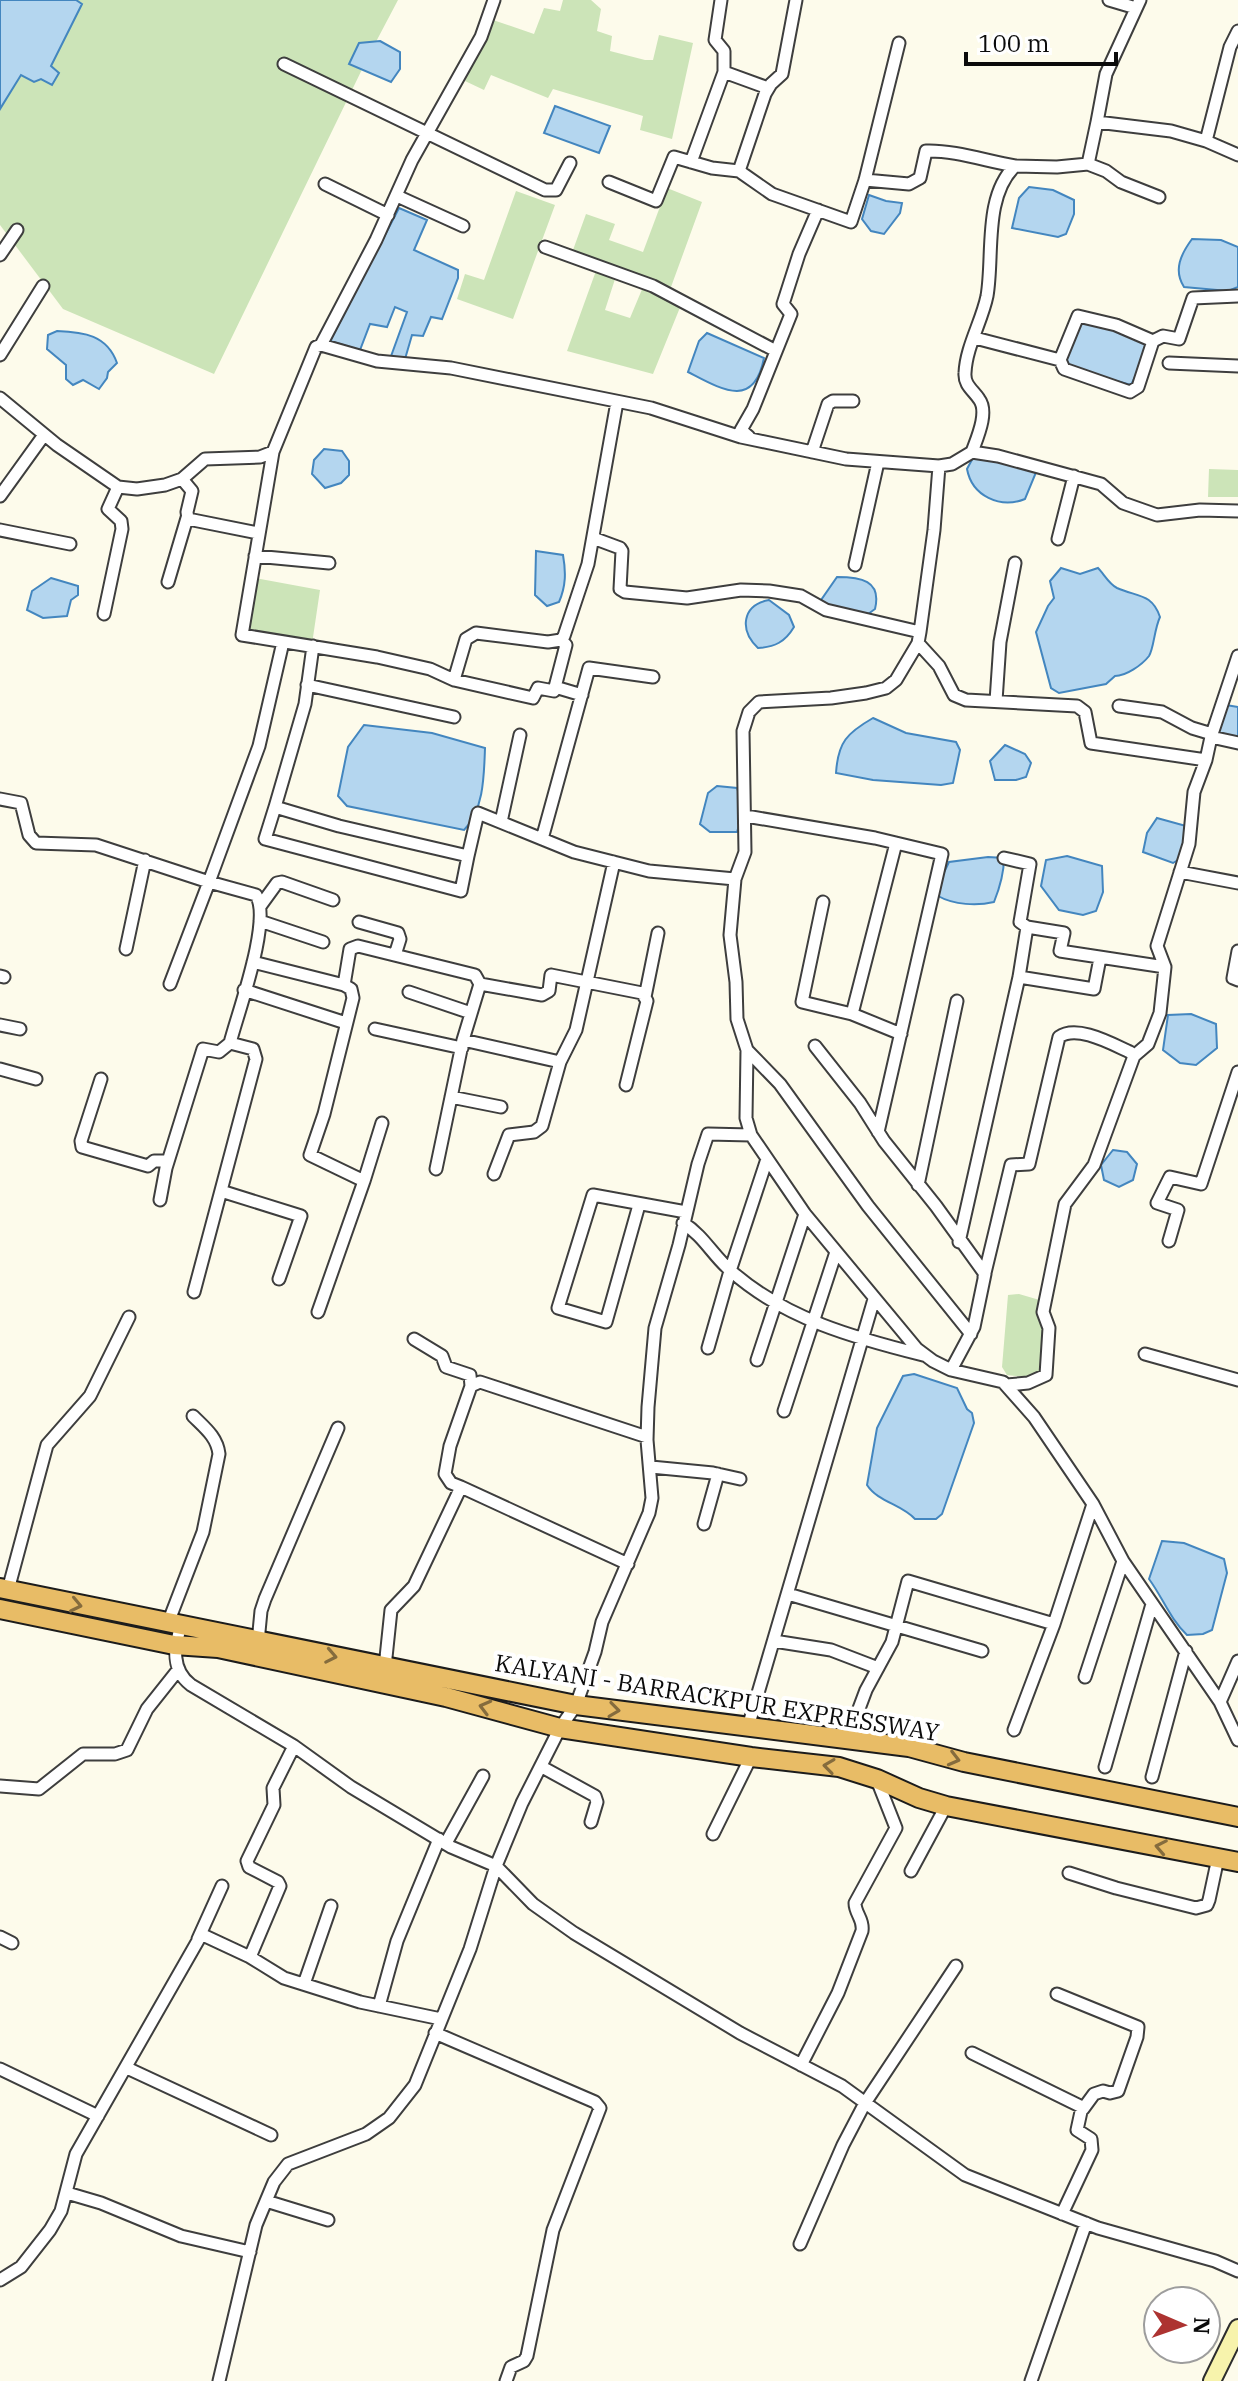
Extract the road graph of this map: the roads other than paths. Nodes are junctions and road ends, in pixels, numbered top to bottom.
1 (494, 0) edge
2 (721, 0) edge
3 (796, 0) edge
4 (1109, 0) edge
5 (1138, 4) edge
6 (1238, 31) edge
7 (899, 43) dead end
8 (284, 64) dead end
9 (724, 72) junction
10 (768, 88) junction
11 (1097, 122) junction
12 (428, 132) junction
13 (1206, 141) junction
14 (1238, 155) edge
15 (691, 162) junction
16 (570, 163) dead end
17 (1088, 164) junction
18 (1015, 166) junction
19 (739, 171) junction
20 (865, 180) junction
21 (609, 182) dead end
22 (325, 184) dead end
23 (397, 196) junction
24 (1159, 197) dead end
25 (818, 210) junction
26 (388, 215) junction
27 (463, 226) dead end
28 (17, 230) dead end
29 (545, 247) dead end
30 (0, 255) edge
31 (43, 286) dead end
32 (1238, 296) edge
33 (975, 338) junction
34 (1153, 341) junction
35 (321, 345) junction
36 (776, 351) junction
37 (0, 355) edge
38 (1060, 360) junction
39 (1169, 363) dead end
40 (1238, 366) edge
41 (0, 398) edge
42 (853, 401) dead end
43 (617, 402) junction
44 (44, 435) junction
45 (750, 439) junction
46 (273, 452) junction
47 (812, 452) junction
48 (972, 452) junction
49 (878, 462) junction
50 (939, 466) junction
51 (1074, 476) junction
52 (182, 479) junction
53 (118, 487) junction
54 (0, 496) edge
55 (1238, 511) edge
56 (187, 518) junction
57 (0, 530) edge
58 (258, 533) junction
59 (593, 538) junction
60 (1058, 539) dead end
61 (70, 544) dead end
62 (255, 556) junction
63 (329, 563) dead end
64 (1015, 563) dead end
65 (855, 565) dead end
66 (168, 582) dead end
67 (104, 614) dead end
68 (919, 638) junction
69 (561, 640) junction
70 (283, 642) junction
71 (313, 646) junction
72 (1238, 656) edge
73 (653, 677) dead end
74 (454, 680) junction
75 (307, 685) junction
76 (555, 687) junction
77 (582, 695) junction
78 (996, 701) junction
79 (1119, 706) dead end
80 (454, 717) dead end
81 (520, 735) dead end
82 (1211, 736) junction
83 (1238, 743) edge
84 (1206, 760) junction
85 (0, 799) edge
86 (275, 807) junction
87 (746, 816) junction
88 (501, 822) junction
89 (542, 839) junction
90 (896, 843) junction
91 (468, 856) junction
92 (1004, 858) dead end
93 (145, 860) junction
94 (614, 862) junction
95 (1180, 872) junction
96 (735, 879) junction
97 (209, 882) junction
98 (1238, 883) edge
99 (333, 900) dead end
100 (823, 902) dead end
101 (261, 905) junction
102 (260, 921) junction
103 (359, 922) dead end
104 (1027, 927) junction
105 (658, 933) dead end
106 (323, 942) dead end
107 (126, 949) dead end
108 (1238, 951) edge
109 (395, 955) junction
110 (1100, 958) junction
111 (253, 962) junction
112 (1165, 967) junction
113 (1019, 977) junction
114 (1238, 980) edge
115 (585, 981) junction
116 (170, 984) dead end
117 (480, 984) junction
118 (344, 985) junction
119 (244, 990) junction
120 (409, 992) dead end
121 (645, 997) junction
122 (957, 1001) dead end
123 (471, 1013) junction
124 (852, 1014) junction
125 (346, 1023) junction
126 (0, 1025) edge
127 (20, 1029) dead end
128 (375, 1029) dead end
129 (901, 1034) junction
130 (230, 1043) junction
131 (463, 1044) junction
132 (815, 1046) dead end
133 (747, 1050) junction
134 (1134, 1056) junction
135 (560, 1062) junction
136 (0, 1069) edge
137 (1238, 1072) edge
138 (36, 1079) dead end
139 (101, 1079) dead end
140 (626, 1085) dead end
141 (451, 1097) junction
142 (501, 1107) dead end
143 (382, 1123) dead end
144 (878, 1132) junction
145 (751, 1135) junction
146 (767, 1159) junction
147 (168, 1161) junction
148 (436, 1169) dead end
149 (494, 1174) dead end
150 (364, 1181) junction
151 (918, 1185) junction
152 (221, 1191) junction
153 (160, 1200) dead end
154 (639, 1205) junction
155 (805, 1214) junction
156 (684, 1218) junction
157 (1169, 1241) dead end
158 (959, 1242) junction
159 (836, 1252) junction
160 (730, 1271) junction
161 (984, 1277) junction
162 (279, 1279) dead end
163 (194, 1292) dead end
164 (874, 1299) junction
165 (776, 1303) junction
166 (318, 1312) dead end
167 (129, 1317) dead end
168 (814, 1323) junction
169 (971, 1334) junction
170 (414, 1339) dead end
171 (862, 1339) junction
172 (708, 1348) dead end
173 (1145, 1354) dead end
174 (923, 1355) junction
175 (757, 1360) dead end
176 (951, 1370) junction
177 (1238, 1380) edge
178 (1007, 1385) junction
179 (471, 1386) junction
180 (784, 1411) dead end
181 (193, 1416) dead end
182 (338, 1428) dead end
183 (647, 1437) junction
184 (651, 1467) junction
185 (718, 1474) junction
186 (740, 1479) dead end
187 (461, 1487) junction
188 (1093, 1504) junction
189 (704, 1524) dead end
190 (1123, 1561) junction
191 (628, 1564) junction
192 (4, 1589) edge
193 (788, 1594) junction
194 (1152, 1604) junction
195 (0, 1609) edge
196 (174, 1624) junction
197 (1054, 1624) junction
198 (895, 1625) junction
199 (774, 1641) junction
200 (258, 1642) junction
201 (174, 1645) junction
202 (982, 1651) dead end
203 (1186, 1651) junction
204 (1238, 1661) edge
205 (385, 1667) junction
206 (878, 1668) junction
207 (178, 1670) junction
208 (1085, 1677) dead end
209 (1234, 1680) edge
210 (1220, 1702) junction
211 (576, 1705) junction
212 (854, 1722) dead end
213 (748, 1727) junction
214 (560, 1728) junction
215 (1014, 1730) dead end
216 (1238, 1740) edge
217 (294, 1746) junction
218 (751, 1757) junction
219 (542, 1767) junction
220 (1105, 1767) dead end
221 (483, 1776) dead end
222 (1152, 1777) dead end
223 (877, 1779) junction
224 (0, 1786) edge
225 (946, 1806) junction
226 (1238, 1817) edge
227 (591, 1822) dead end
228 (713, 1834) dead end
229 (442, 1841) junction
230 (1218, 1858) junction
231 (1238, 1862) edge
232 (496, 1866) junction
233 (911, 1871) dead end
234 (1069, 1873) dead end
235 (222, 1886) dead end
236 (331, 1906) dead end
237 (0, 1937) edge
238 (198, 1939) junction
239 (12, 1943) dead end
240 (250, 1957) junction
241 (956, 1966) dead end
242 (304, 1984) junction
243 (1057, 1994) dead end
244 (379, 2006) junction
245 (441, 2019) junction
246 (435, 2033) junction
247 (972, 2053) dead end
248 (801, 2065) junction
249 (127, 2068) junction
250 (0, 2069) edge
251 (865, 2103) junction
252 (1083, 2109) junction
253 (98, 2116) junction
254 (271, 2135) dead end
255 (67, 2193) junction
256 (266, 2201) junction
257 (1062, 2214) junction
258 (328, 2220) dead end
259 (1086, 2223) junction
260 (800, 2244) dead end
261 (250, 2252) junction
262 (1238, 2271) edge
263 (0, 2280) edge
264 (1238, 2328) edge
265 (1232, 2356) edge
266 (219, 2381) edge
267 (506, 2381) edge
268 (1031, 2381) edge
269 (1212, 2381) edge

1 - 12 street
2 - 9 street
3 - 10 street
4 - 5 street
5 - 11 street
6 - 13 street
7 - 20 street
8 - 12 street
9 - 10 street
9 - 15 street
10 - 19 street
11 - 13 street
11 - 17 street
12 - 16 street
12 - 23 street
13 - 14 street
15 - 19 street
15 - 21 street
17 - 18 street
17 - 24 street
18 - 20 street
18 - 33 street
19 - 25 street
20 - 25 street
22 - 26 street
23 - 26 street
23 - 27 street
25 - 36 street
26 - 35 street
28 - 30 street
29 - 36 street
31 - 37 street
32 - 34 street
33 - 38 street
33 - 48 street
34 - 38 street
34 - 38 street
35 - 43 street
35 - 46 street
36 - 45 street
39 - 40 street
41 - 44 street
42 - 47 street
43 - 45 street
43 - 59 street
44 - 53 street
44 - 54 street
45 - 47 street
46 - 52 street
46 - 58 street
47 - 49 street
48 - 50 street
48 - 51 street
49 - 50 street
49 - 65 street
50 - 68 street
51 - 55 street
51 - 60 street
52 - 53 street
52 - 56 street
53 - 67 street
56 - 58 street
56 - 66 street
57 - 61 street
58 - 62 street
59 - 68 street
59 - 69 street
62 - 63 street
62 - 70 street
64 - 78 street
68 - 78 street
68 - 87 street
69 - 74 street
69 - 76 street
70 - 71 street
70 - 97 street
71 - 74 street
71 - 75 street
72 - 82 street
73 - 77 street
74 - 76 street
75 - 80 street
75 - 86 street
76 - 77 street
77 - 89 street
78 - 84 street
79 - 82 street
81 - 88 street
82 - 83 street
82 - 84 street
84 - 95 street
85 - 93 street
86 - 91 street
86 - 91 street
87 - 90 street
87 - 96 street
88 - 89 street
88 - 91 street
89 - 94 street
90 - 124 street
90 - 129 street
92 - 104 street
93 - 97 street
93 - 107 street
94 - 96 street
94 - 115 street
95 - 98 street
95 - 112 street
96 - 133 street
97 - 101 street
97 - 116 street
99 - 101 street
100 - 124 street
101 - 102 street
102 - 106 street
102 - 111 street
103 - 109 street
104 - 110 street
104 - 113 street
105 - 121 street
108 - 114 street
109 - 117 street
109 - 118 street
110 - 112 street
110 - 113 street
111 - 118 street
111 - 119 street
112 - 134 street
113 - 158 street
115 - 117 street
115 - 121 street
115 - 135 street
117 - 123 street
118 - 125 street
119 - 125 street
119 - 130 street
120 - 123 street
121 - 140 street
122 - 151 street
123 - 131 street
124 - 129 street
125 - 150 street
126 - 127 street
128 - 131 street
129 - 144 street
130 - 147 street
130 - 152 street
131 - 135 street
131 - 141 street
132 - 144 street
133 - 145 street
133 - 169 street
134 - 161 street
134 - 178 street
135 - 149 street
136 - 138 street
137 - 157 street
139 - 147 street
141 - 142 street
141 - 148 street
143 - 150 street
144 - 151 street
145 - 146 street
145 - 156 street
146 - 155 street
146 - 160 street
147 - 153 street
150 - 166 street
151 - 158 street
152 - 162 street
152 - 163 street
154 - 154 street
154 - 156 street
155 - 159 street
155 - 165 street
156 - 160 street
156 - 183 street
158 - 161 street
159 - 164 street
159 - 168 street
160 - 165 street
160 - 172 street
161 - 169 street
164 - 171 street
164 - 174 street
165 - 168 street
165 - 175 street
167 - 192 street
168 - 171 street
168 - 180 street
169 - 176 street
170 - 179 street
171 - 174 street
171 - 193 street
173 - 177 street
174 - 176 street
176 - 178 street
178 - 188 street
179 - 183 street
179 - 187 street
181 - 196 street
182 - 200 street
183 - 184 street
184 - 185 street
184 - 191 street
185 - 186 street
185 - 189 street
187 - 191 street
187 - 205 street
188 - 190 street
188 - 197 street
190 - 194 street
190 - 208 street
191 - 211 street
192 -> 196 highway, KALYANI - BARRACKPUR EXPRESSWAY
193 - 198 street
193 - 199 street
194 - 203 street
194 - 220 street
195 - 201 highway
196 - 200 highway, KALYANI - BARRACKPUR EXPRESSWAY
196 - 201 street
197 - 198 street
197 - 215 street
198 - 202 street
198 - 206 street
199 - 206 street
199 - 213 street
200 -> 205 highway, KALYANI - BARRACKPUR EXPRESSWAY
201 - 207 street
214 -> 201 highway
203 - 210 street
203 - 222 street
204 - 209 street
205 - 211 highway, KALYANI - BARRACKPUR EXPRESSWAY
206 - 212 street
207 - 217 street
207 - 224 street
209 - 210 street
210 - 216 street
211 -> 213 highway, KALYANI - BARRACKPUR EXPRESSWAY
211 - 214 street
213 -> 226 highway, KALYANI - BARRACKPUR EXPRESSWAY
214 - 218 highway
214 - 219 street
217 - 229 street
217 - 240 street
223 -> 218 highway
218 - 228 street
219 - 227 street
219 - 232 street
221 - 229 street
223 - 225 highway
223 - 248 street
230 -> 225 highway
225 - 233 street
229 - 232 street
229 - 244 street
230 - 231 highway
230 - 234 street
232 - 245 street
232 - 248 street
235 - 238 street
236 - 242 street
237 - 239 street
238 - 240 street
238 - 249 street
240 - 242 street
241 - 251 street
242 - 244 street
243 - 252 street
244 - 245 street
245 - 246 street
246 - 256 street
246 - 267 street
247 - 252 street
248 - 251 street
249 - 253 street
249 - 254 street
250 - 253 street
251 - 257 street
251 - 260 street
252 - 257 street
253 - 255 street
255 - 261 street
255 - 263 street
256 - 258 street
256 - 261 street
257 - 259 street
259 - 262 street
259 - 268 street
261 - 266 street
264 - 265 main road
265 - 269 main road

